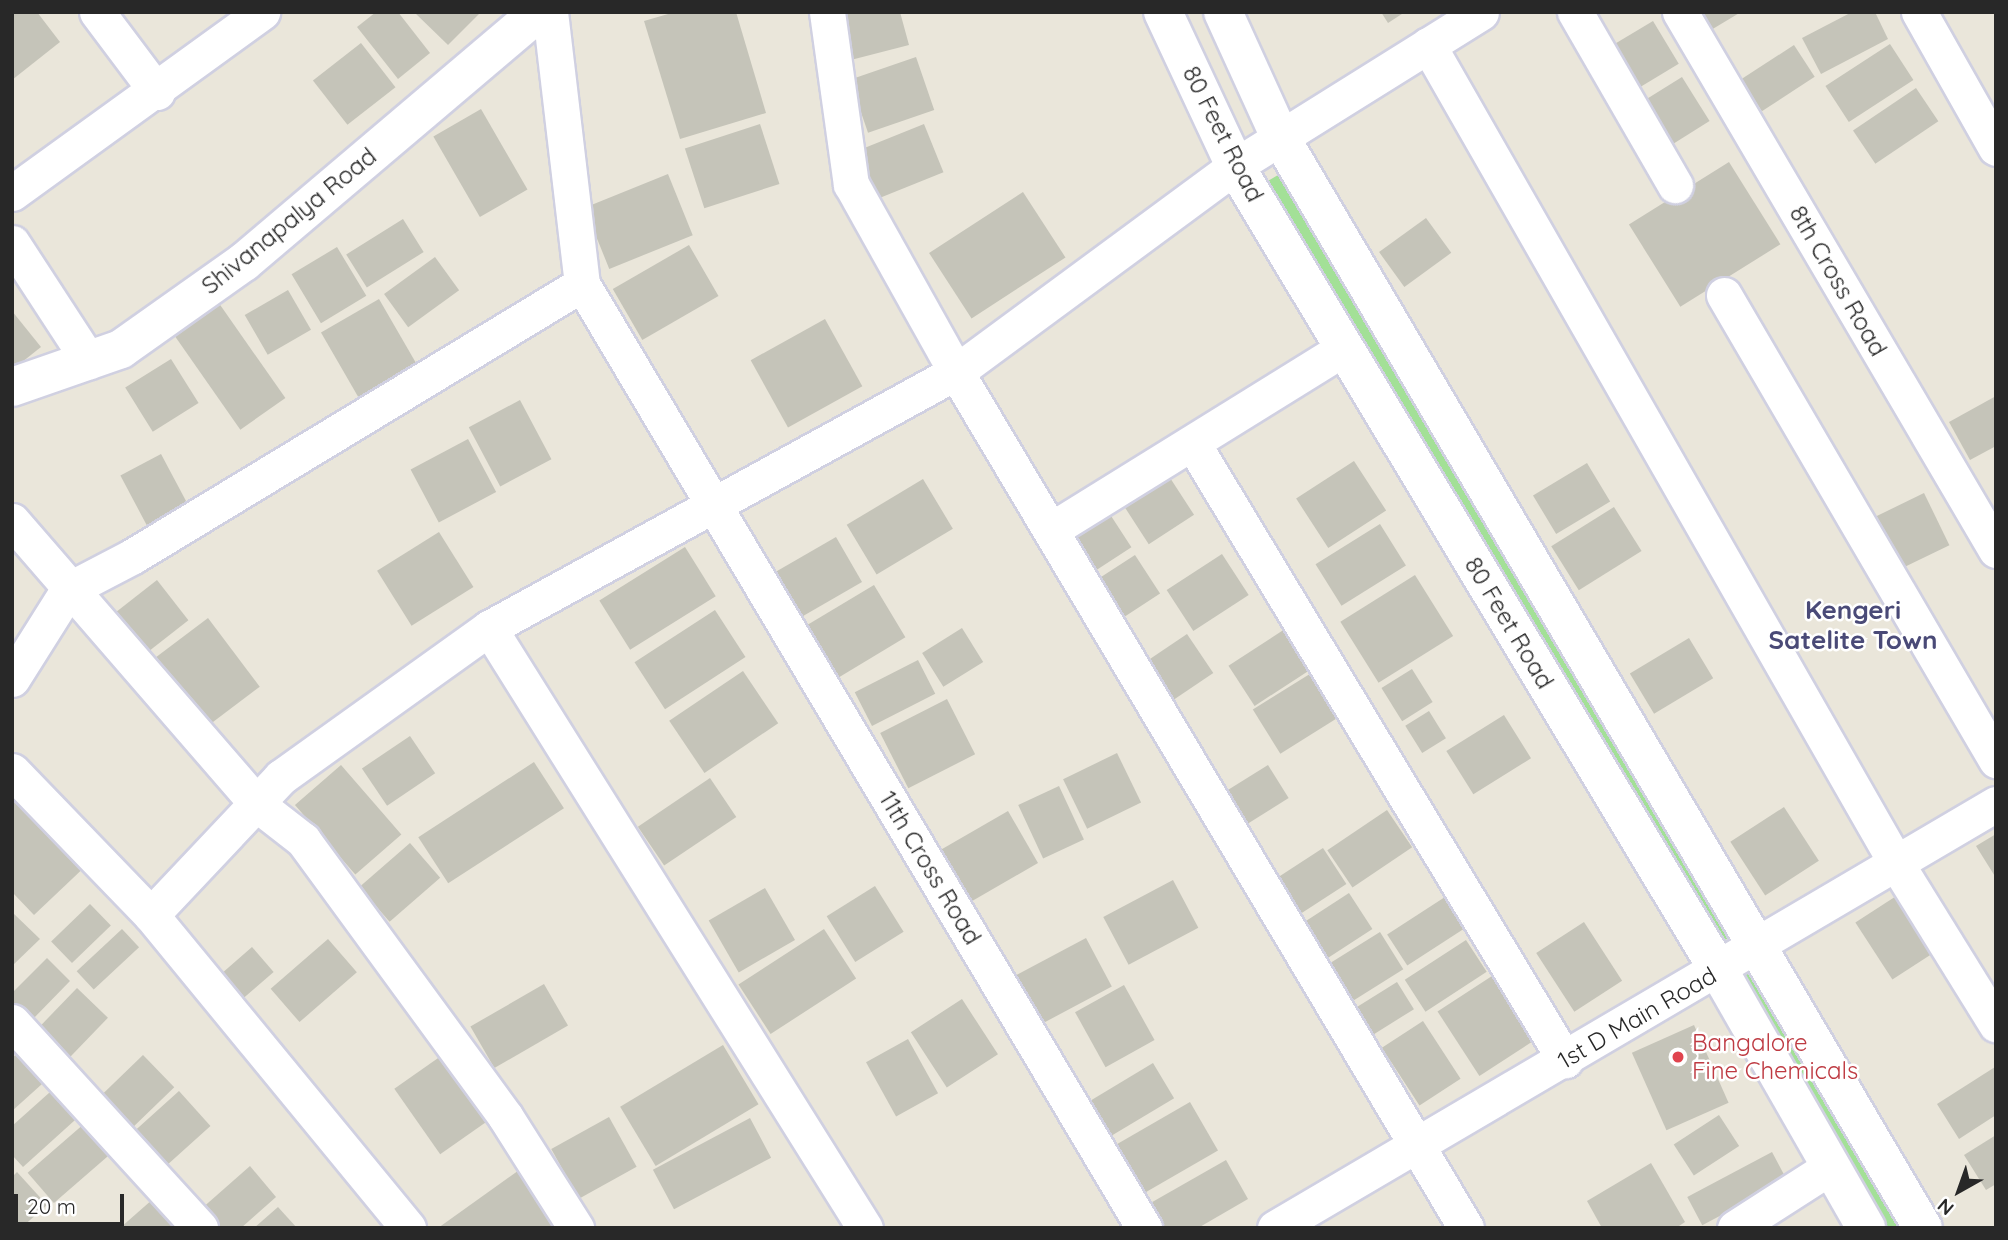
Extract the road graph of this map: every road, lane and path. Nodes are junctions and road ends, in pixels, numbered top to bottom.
1 (97, 12) edge
2 (262, 12) edge
3 (539, 12) edge
4 (550, 12) edge
5 (827, 12) edge
6 (1163, 12) edge
7 (1223, 12) edge
8 (1480, 12) edge
9 (1575, 12) edge
10 (1680, 12) edge
11 (1921, 13) edge
12 (1428, 45) junction
13 (158, 92) junction
14 (1280, 137) junction
15 (1996, 148) edge
16 (1234, 166) junction
17 (1675, 185) dead end
18 (12, 193) edge
19 (12, 243) edge
20 (582, 284) junction
21 (1724, 295) dead end
22 (1344, 348) junction
23 (89, 361) junction
24 (956, 372) junction
25 (12, 387) edge
26 (1193, 444) junction
27 (715, 507) junction
28 (12, 521) edge
29 (1051, 530) junction
30 (1996, 550) edge
31 (68, 590) junction
32 (489, 628) junction
33 (12, 679) edge
34 (1996, 760) edge
35 (12, 771) edge
36 (1996, 804) edge
37 (258, 805) junction
38 (1896, 863) junction
39 (151, 915) junction
40 (1760, 946) junction
41 (1719, 971) junction
42 (12, 1022) edge
43 (1996, 1024) edge
44 (1565, 1060) junction
45 (1419, 1144) junction
46 (1830, 1167) junction
47 (851, 1223) edge
48 (200, 1228) edge
49 (408, 1228) edge
50 (576, 1228) edge
51 (1144, 1228) edge
52 (1275, 1228) edge
53 (1466, 1228) edge
54 (1735, 1228) edge
55 (1866, 1228) edge
56 (1923, 1228) edge

1 - 13 street
2 - 13 street
3 - 23 street, Shivanapalya Road
4 - 20 street
5 - 24 street
6 - 16 street, 80 Feet Road
7 - 14 street, 80 Feet Road
8 - 12 street
9 - 17 street
10 - 30 street, 8th Cross Road
11 - 15 street
12 - 14 street
12 - 38 street
13 - 18 street
14 - 16 street
14 - 40 street, 80 Feet Road
16 - 22 street, 80 Feet Road
16 - 24 street
19 - 23 street
20 - 27 street, 11th Cross Road
20 - 31 street
21 - 34 street
22 - 26 street
22 - 41 street, 80 Feet Road
23 - 25 street, Shivanapalya Road
24 - 27 street
24 - 29 street
26 - 29 street
26 - 44 street
27 - 32 street
27 - 51 street, 11th Cross Road
28 - 31 street
29 - 45 street
31 - 33 street
31 - 37 street
32 - 37 street
32 - 47 street
35 - 39 street
36 - 38 street, 1st D Main Road
37 - 39 street
37 - 50 street
38 - 40 street, 1st D Main Road
38 - 43 street
39 - 49 street
40 - 41 street, 1st D Main Road
40 - 56 street, 80 Feet Road
41 - 44 street, 1st D Main Road
41 - 46 street, 80 Feet Road
42 - 48 street
44 - 45 street, 1st D Main Road
45 - 52 street, 1st D Main Road
45 - 53 street
46 - 54 street
46 - 55 street, 80 Feet Road

